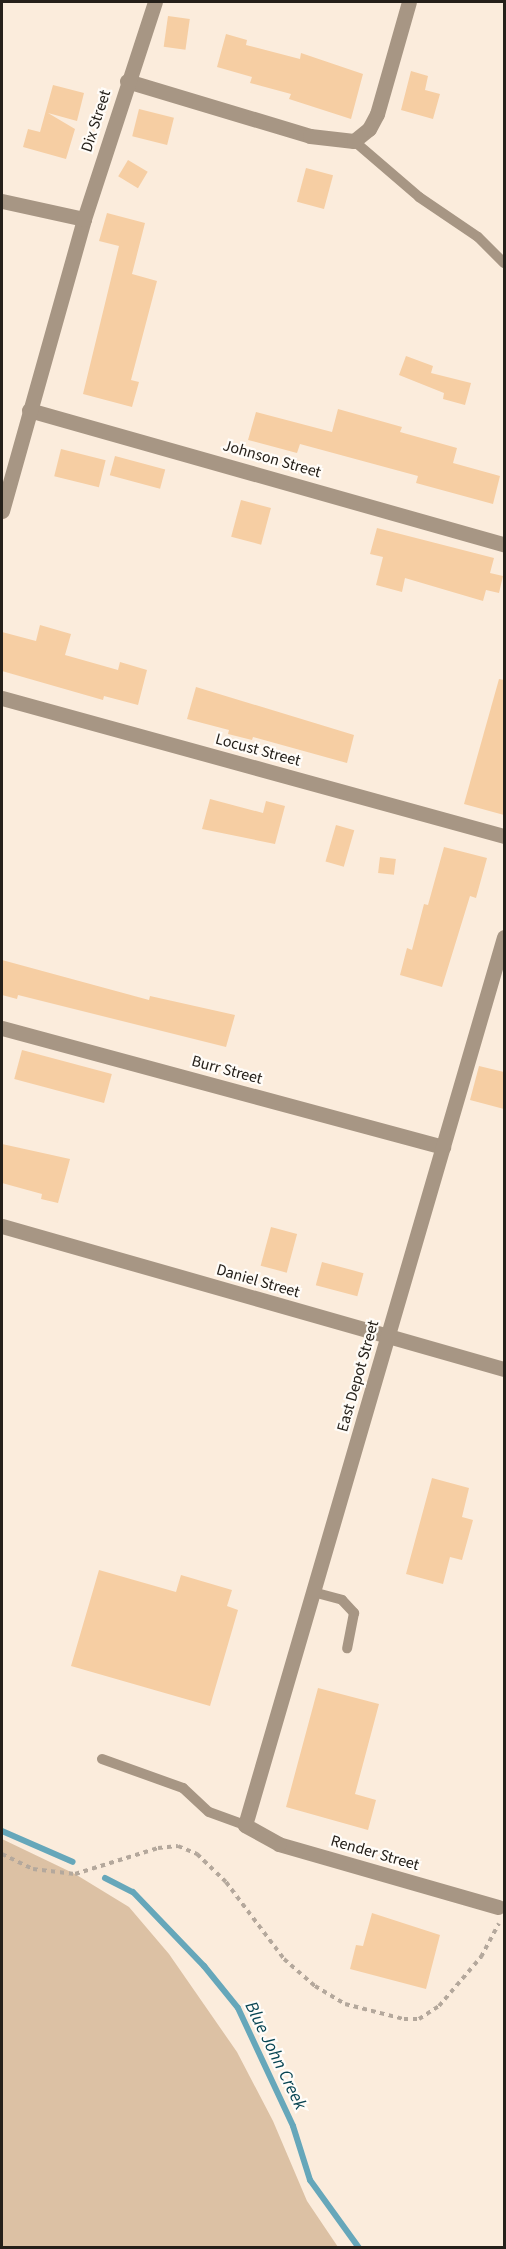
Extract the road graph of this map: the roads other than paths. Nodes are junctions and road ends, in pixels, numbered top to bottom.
1 (155, 2) edge
2 (410, 2) edge
3 (128, 81) junction
4 (354, 141) junction
5 (2, 201) edge
6 (84, 219) junction
7 (504, 263) edge
8 (29, 410) junction
9 (2, 512) edge
10 (504, 544) edge
11 (2, 698) edge
12 (504, 836) edge
13 (504, 937) edge
14 (2, 1028) edge
15 (443, 1147) junction
16 (2, 1226) edge
17 (388, 1337) junction
18 (504, 1369) edge
19 (313, 1592) junction
20 (348, 1648) dead end
21 (102, 1760) dead end
22 (245, 1825) junction
23 (500, 1912) road end

1 - 3 street
2 - 4 street
3 - 4 street, Dix Street
3 - 6 street, Dix Street
4 - 7 lane
5 - 6 street
6 - 8 street, Dix Street
8 - 9 street, Dix Street
8 - 10 street, Johnson Street
11 - 12 street, Locust Street
13 - 15 street, East Depot Street
14 - 15 street, Burr Street
15 - 17 street, East Depot Street
16 - 17 street, Daniel Street
17 - 18 street, Daniel Street
17 - 19 street, East Depot Street
19 - 20 lane
19 - 22 street, East Depot Street
21 - 22 lane
22 - 23 street, Render Street

